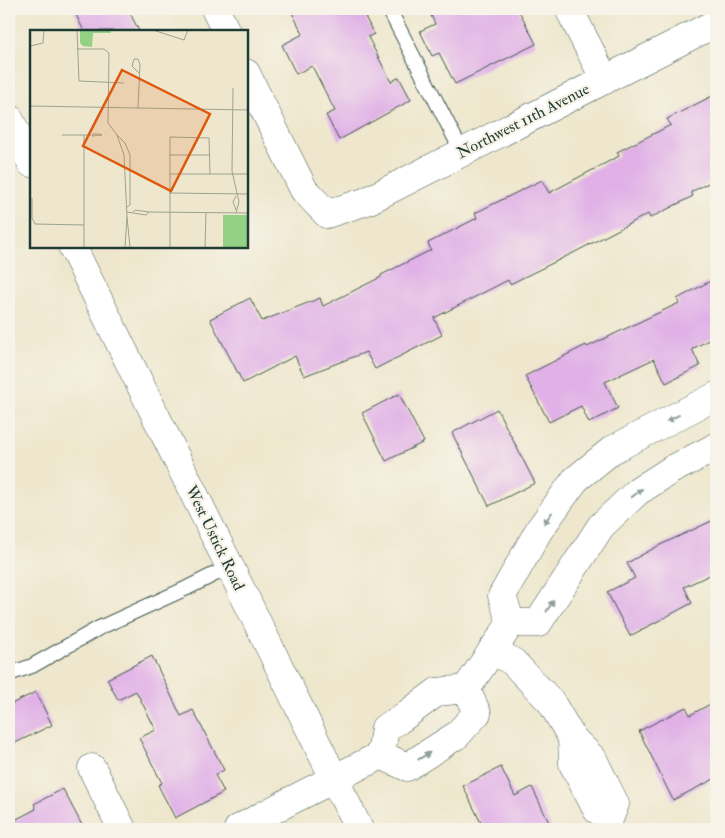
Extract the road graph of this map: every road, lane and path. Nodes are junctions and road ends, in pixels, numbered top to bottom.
1 (215, 9) edge
2 (389, 9) edge
3 (569, 9) edge
4 (716, 23) edge
5 (226, 30) edge
6 (248, 76) edge
7 (605, 80) junction
8 (9, 118) edge
9 (462, 152) junction
10 (30, 161) edge
11 (73, 248) edge
12 (716, 396) edge
13 (716, 447) edge
14 (229, 567) junction
15 (511, 623) junction
16 (492, 650) junction
17 (9, 674) edge
18 (466, 689) junction
19 (381, 754) junction
20 (92, 768) dead end
21 (334, 779) junction
22 (613, 823) edge
23 (122, 829) edge
24 (238, 829) edge
25 (359, 829) edge

1 - 5 street
2 - 9 lane
3 - 7 street
4 - 7 street, Northwest 11th Avenue
6 - 9 street, Northwest 11th Avenue
7 - 9 street, Northwest 11th Avenue
8 - 10 street
11 - 14 street, West Ustick Road
12 -> 15 street
15 -> 13 street
14 - 17 lane
14 - 21 street, West Ustick Road
15 - 16 street
16 - 18 street
16 - 22 street
18 - 19 street
19 -> 18 street
19 - 21 street
20 - 23 street
21 - 24 street
21 - 25 street, West Ustick Road

